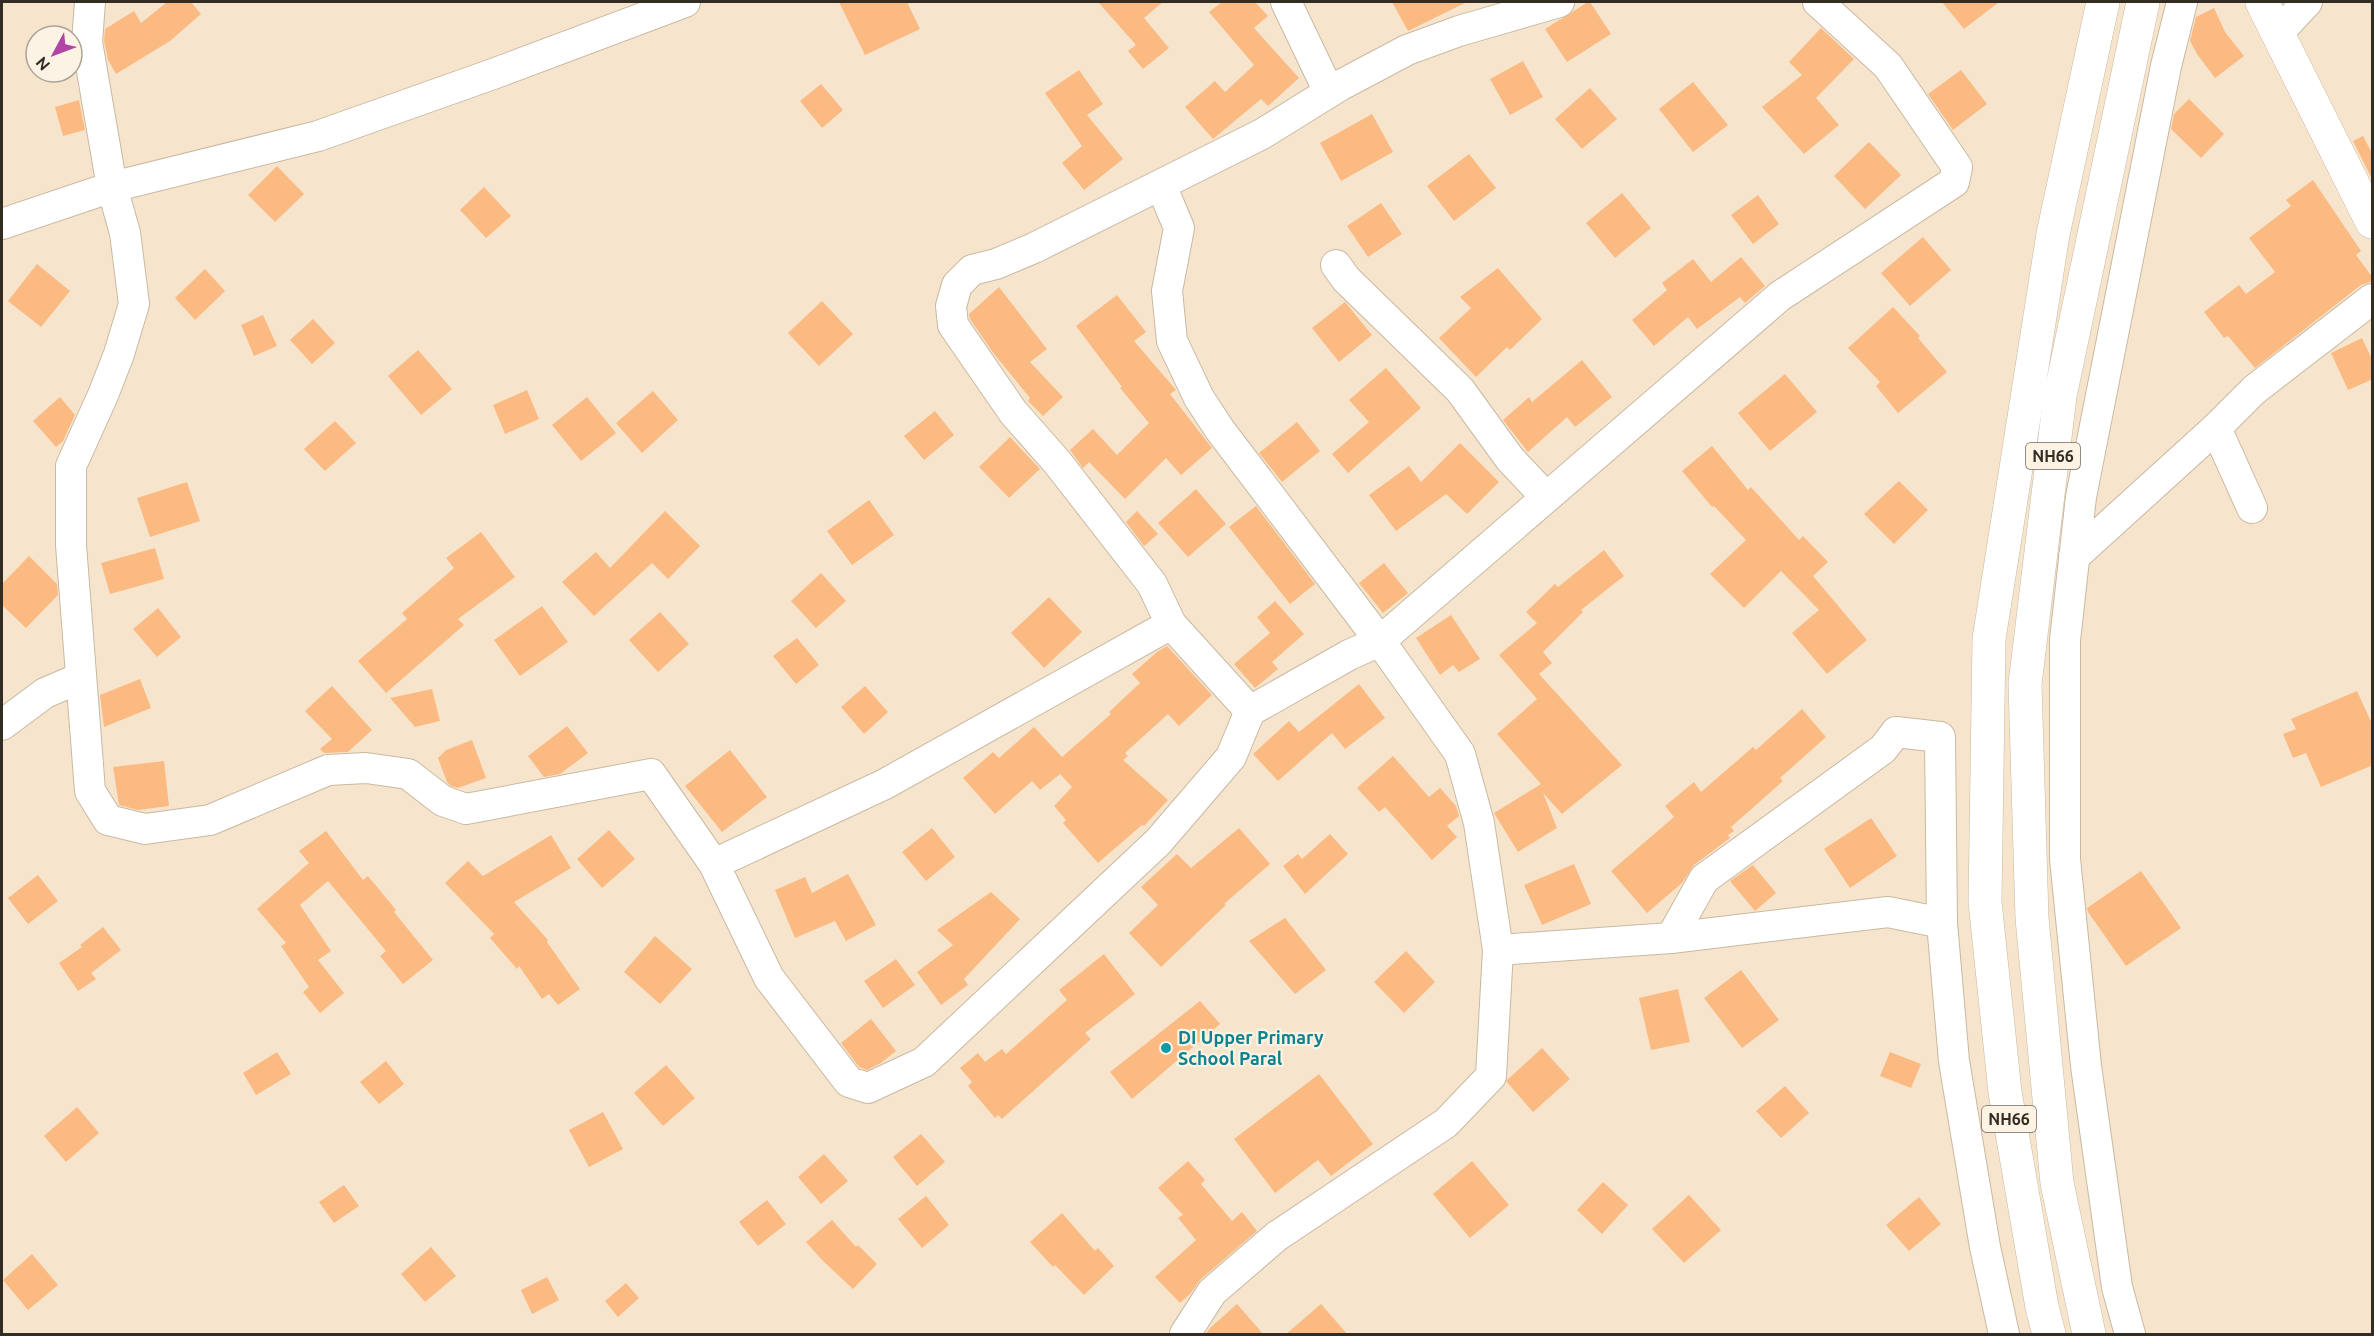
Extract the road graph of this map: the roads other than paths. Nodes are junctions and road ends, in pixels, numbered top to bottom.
1 (90, 2) edge
2 (685, 2) edge
3 (1286, 2) edge
4 (1559, 2) edge
5 (1818, 2) edge
6 (2103, 2) edge
7 (2143, 2) edge
8 (2182, 2) edge
9 (2262, 2) edge
10 (2307, 2) edge
11 (2278, 33) junction
12 (1329, 92) junction
13 (1161, 185) junction
14 (112, 187) junction
15 (2373, 222) edge
16 (2, 224) edge
17 (1336, 265) dead end
18 (2373, 299) edge
19 (2216, 428) junction
20 (1546, 497) junction
21 (2252, 508) dead end
22 (2074, 557) junction
23 (1171, 624) junction
24 (1380, 641) junction
25 (80, 678) junction
26 (1250, 711) junction
27 (2, 724) edge
28 (714, 864) junction
29 (1942, 923) junction
30 (1671, 938) junction
31 (1498, 950) junction
32 (1185, 1335) edge
33 (2004, 1335) edge
34 (2049, 1335) edge
35 (2089, 1335) edge
36 (2130, 1335) edge

1 - 14 street
2 - 14 street
3 - 12 street
4 - 12 street
5 - 20 street
6 - 34 main road, NH66
7 - 35 main road, NH66
8 - 22 street
9 - 11 main road
10 - 11 street
11 - 15 main road
12 - 13 street
13 - 23 street
13 - 24 street
14 - 16 street
14 - 25 street
17 - 20 street
18 - 19 street
19 - 21 street
19 - 22 street
20 - 24 street
22 - 36 street
23 - 26 street
23 - 28 street
24 - 26 street
24 - 31 street
25 - 27 street
25 - 28 street
26 - 28 street
29 - 30 street
29 - 30 street
29 - 33 street
30 - 31 street
31 - 32 street

